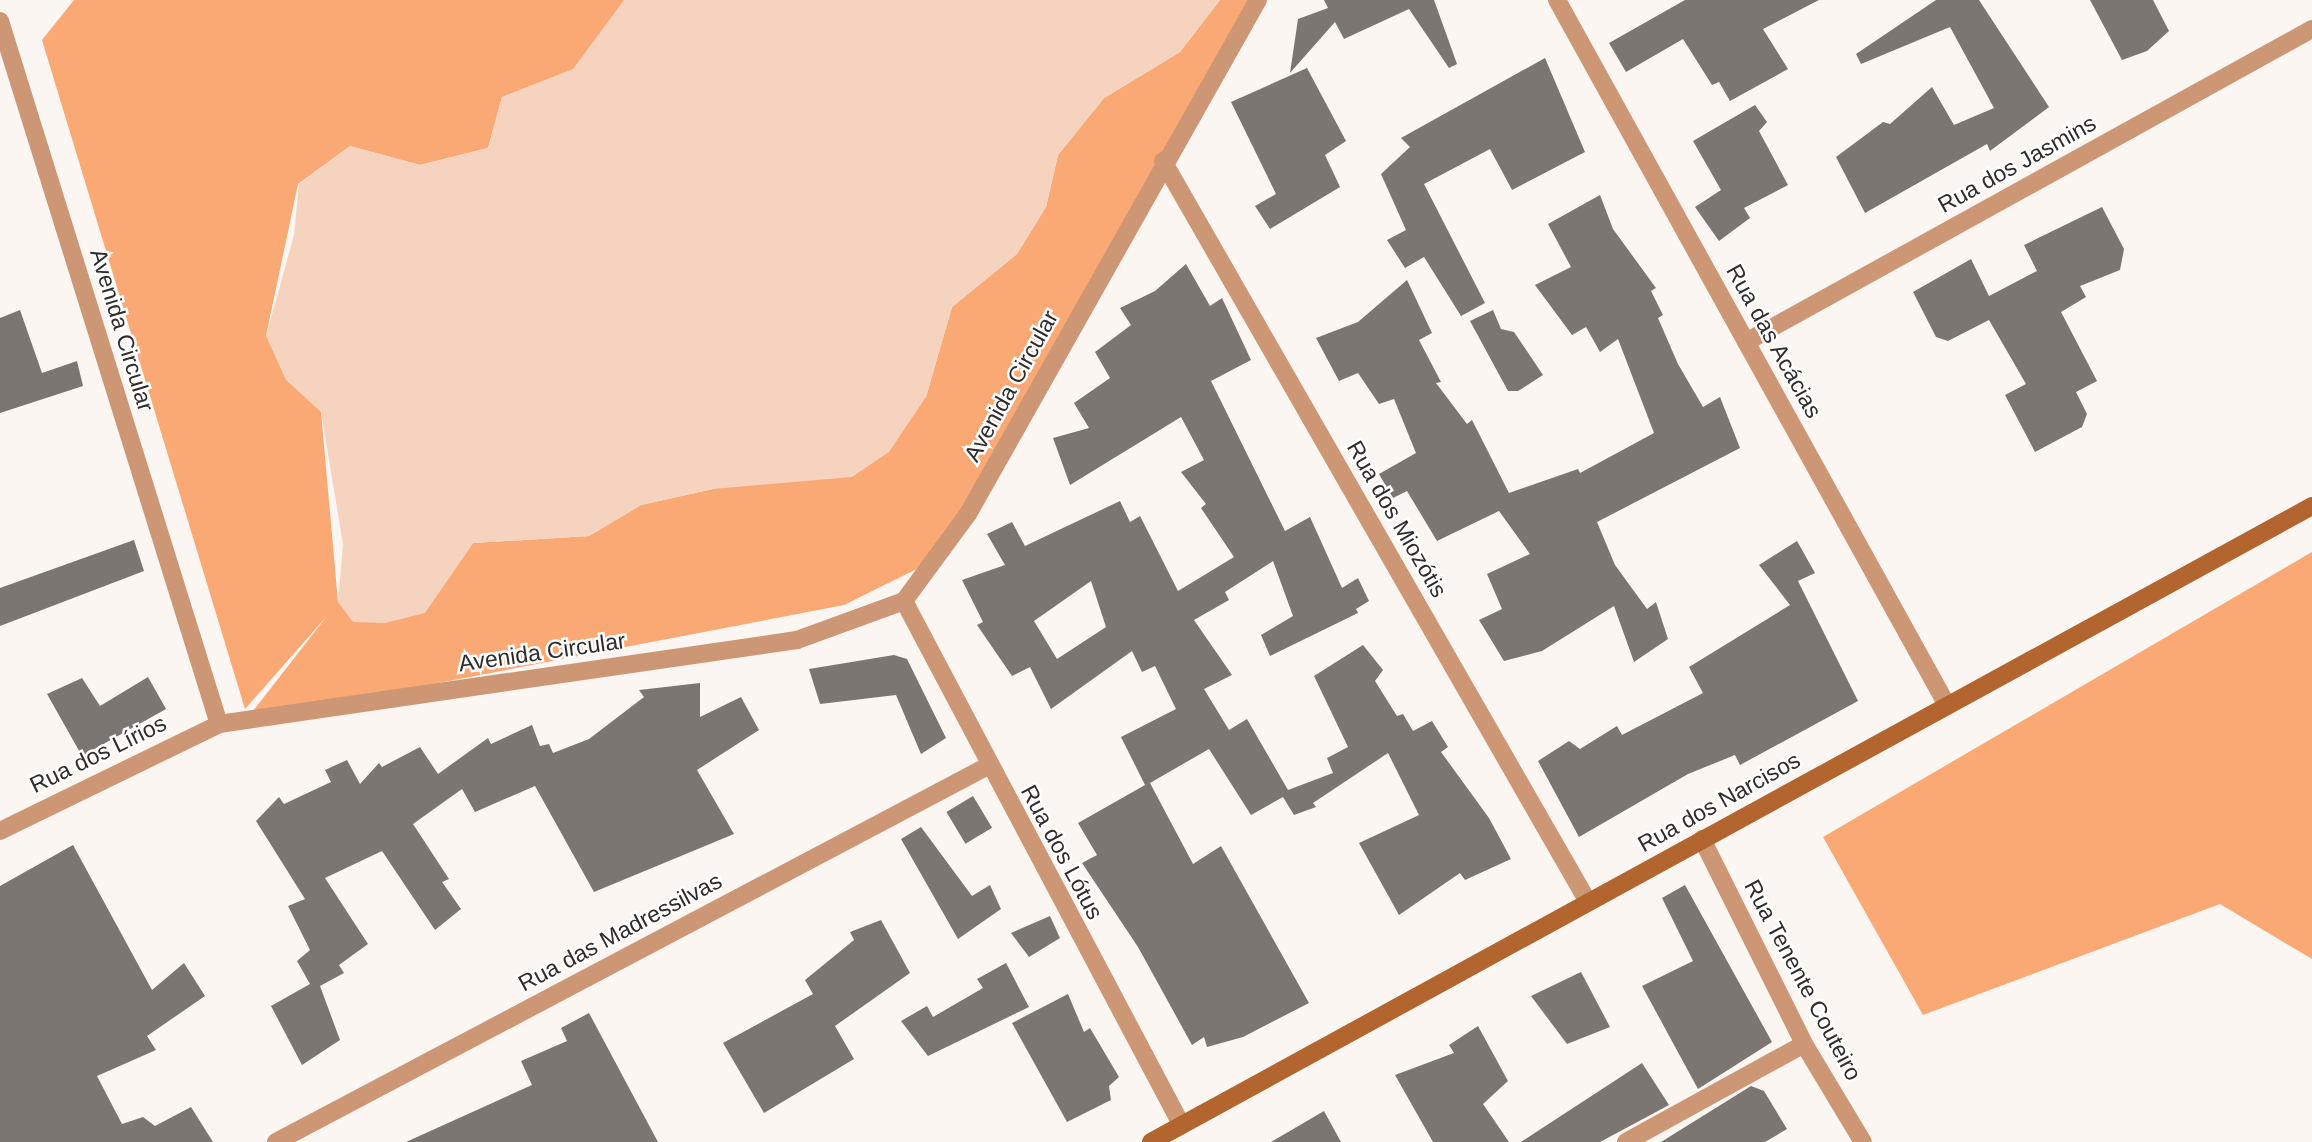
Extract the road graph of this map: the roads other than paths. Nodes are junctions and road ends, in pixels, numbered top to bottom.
1 (1258, 0) edge
2 (1557, 0) edge
3 (0, 22) edge
4 (2312, 29) edge
5 (1163, 161) junction
6 (1746, 342) junction
7 (2312, 506) edge
8 (904, 601) junction
9 (1947, 705) junction
10 (219, 724) junction
11 (988, 765) junction
12 (0, 831) edge
13 (1702, 839) junction
14 (1588, 902) junction
15 (1804, 1044) junction
16 (1181, 1124) junction
17 (276, 1142) edge
18 (1151, 1142) edge
19 (1626, 1142) edge
20 (1863, 1142) edge

1 - 5 street, Avenida Circular
2 - 6 street, Rua das Acácias
3 - 10 street, Avenida Circular
4 - 6 street, Rua dos Jasmins
5 - 8 street, Avenida Circular
5 - 14 street, Rua dos Miozótis
6 - 9 street, Rua das Acácias
7 - 9 street, Rua dos Narcisos
8 - 10 street, Avenida Circular
8 - 11 street, Rua dos Lótus
9 - 13 street, Rua dos Narcisos
10 - 12 street, Rua dos Lírios
11 - 16 street, Rua dos Lótus
11 - 17 street, Rua das Madressilvas
13 - 14 street, Rua dos Narcisos
13 - 15 street, Rua Tenente Couteiro
14 - 16 street, Rua dos Narcisos
15 - 19 street
15 - 20 street, Rua Tenente Couteiro
16 - 18 street, Rua dos Narcisos

